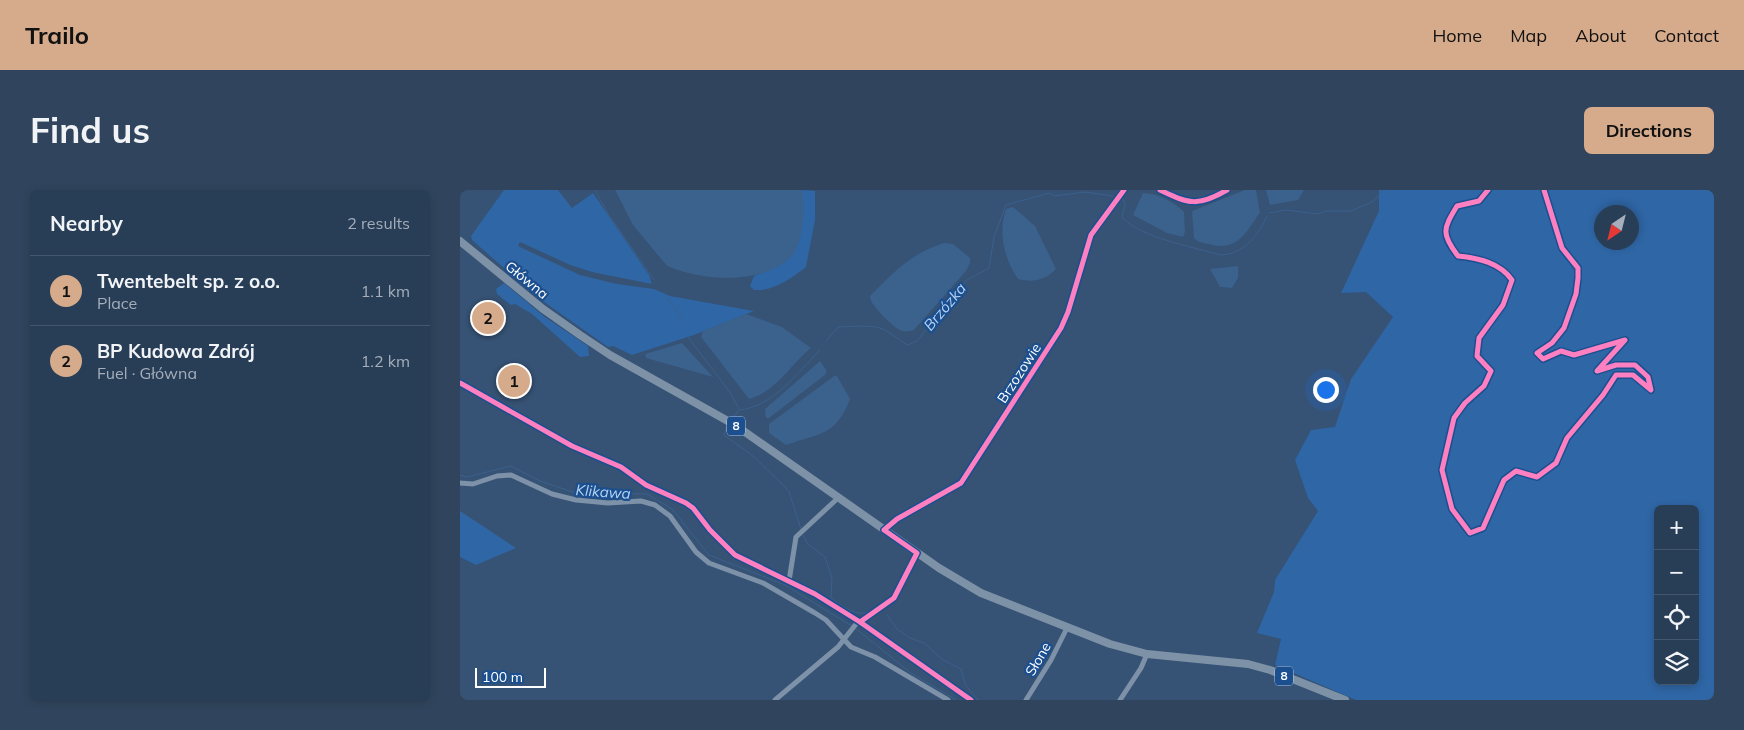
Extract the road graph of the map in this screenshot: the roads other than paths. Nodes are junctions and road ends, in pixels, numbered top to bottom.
1 (1124, 190) edge
2 (1160, 190) edge
3 (1227, 190) edge
4 (460, 242) edge
5 (460, 383) edge
6 (611, 462) dead end
7 (460, 483) edge
8 (838, 498) junction
9 (884, 530) junction
10 (894, 598) dead end
11 (858, 623) junction
12 (1067, 628) junction
13 (844, 641) junction
14 (1147, 654) junction
15 (774, 700) edge
16 (948, 700) edge
17 (971, 700) edge
18 (1026, 700) edge
19 (1120, 700) edge
20 (1345, 700) edge

1 - 9 street, Brzozowie
2 - 3 street
4 - 8 highway, Główna / 8
5 - 6 street
7 - 13 street
8 - 9 highway, 8
8 - 11 street
9 - 12 highway, 8
10 - 11 street
11 - 13 street
11 - 17 street
12 - 14 highway, 8
12 - 18 street, Słone
13 - 15 street
13 - 16 street
14 - 19 street
14 - 20 highway, 8

